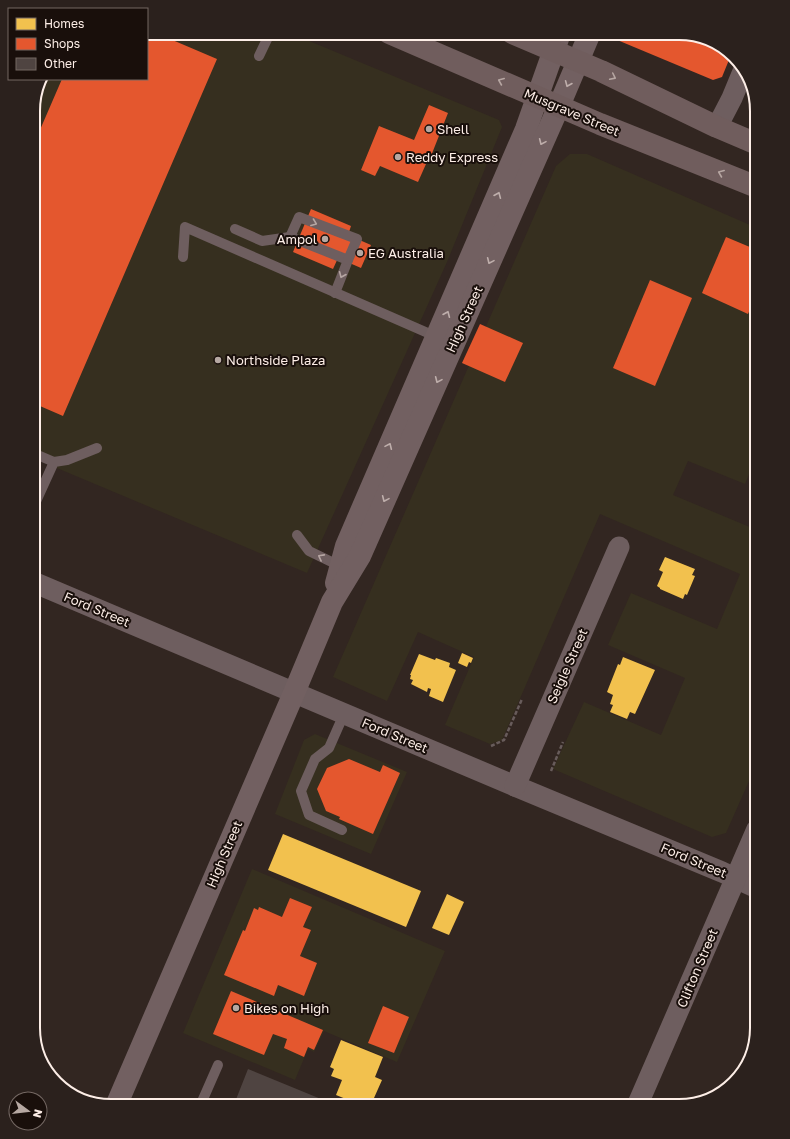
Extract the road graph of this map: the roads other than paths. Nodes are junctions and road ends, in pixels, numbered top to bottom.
1 (267, 40) edge
2 (405, 40) edge
3 (547, 40) edge
4 (587, 40) edge
5 (557, 42) edge
6 (259, 56) dead end
7 (578, 61) junction
8 (741, 77) edge
9 (537, 96) junction
10 (559, 106) junction
11 (717, 127) junction
12 (750, 141) edge
13 (750, 184) edge
14 (290, 237) junction
15 (238, 251) junction
16 (182, 257) dead end
17 (348, 260) junction
18 (335, 293) junction
19 (437, 337) junction
20 (97, 448) dead end
21 (40, 456) edge
22 (54, 462) junction
23 (40, 493) edge
24 (298, 535) dead end
25 (619, 546) dead end
26 (346, 568) junction
27 (40, 585) edge
28 (294, 693) junction
29 (344, 714) junction
30 (514, 786) junction
31 (342, 830) dead end
32 (750, 845) edge
33 (736, 878) junction
34 (750, 885) edge
35 (218, 1065) dead end
36 (119, 1099) edge
37 (203, 1099) edge
38 (640, 1099) edge

1 - 6 lane
9 -> 2 main road, Musgrave Street
3 - 5 main road
4 - 7 main road, High Street
5 - 7 main road
5 - 9 main road, High Street
7 -> 10 main road, High Street
7 -> 11 main road
8 - 11 street
9 - 10 main road, Musgrave Street
19 -> 9 main road, High Street
13 -> 10 main road, Musgrave Street
10 -> 26 main road, High Street
11 - 12 main road
14 - 15 lane
14 - 17 lane
14 -> 17 lane
15 - 16 lane
15 - 18 lane
17 -> 18 lane
18 - 19 lane
26 -> 19 main road, High Street
20 - 22 lane
21 - 22 lane
22 - 23 lane
26 -> 24 lane
25 - 30 street, Seigle Street
26 - 28 main road, High Street
27 - 28 street, Ford Street
28 - 29 street, Ford Street
28 - 36 main road, High Street
29 - 30 street, Ford Street
29 - 31 lane
30 - 33 street, Ford Street
32 - 33 street, Clifton Street
33 - 34 street, Ford Street
33 - 38 street, Clifton Street
35 - 37 lane

